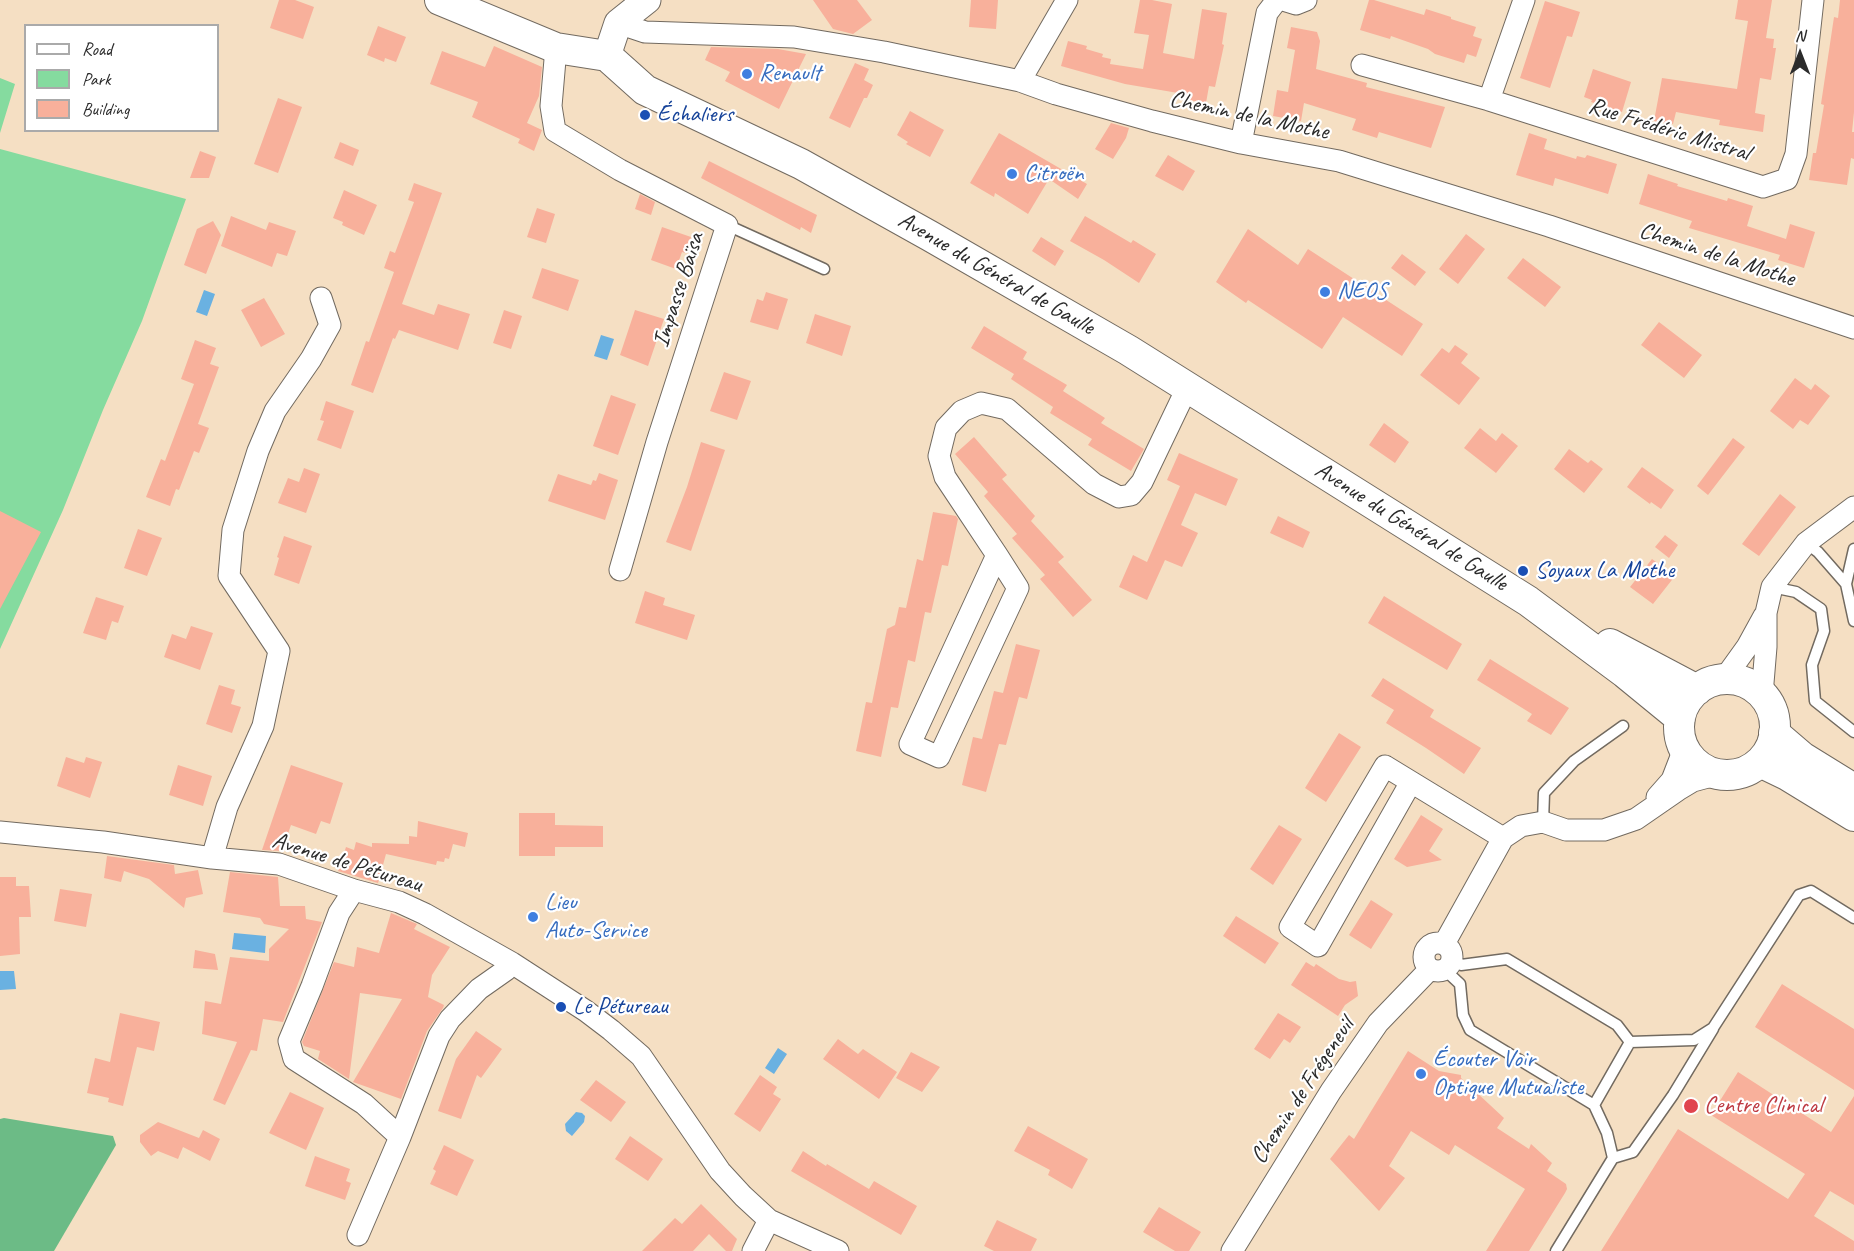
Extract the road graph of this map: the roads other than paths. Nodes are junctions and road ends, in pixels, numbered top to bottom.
1 (440, 0) edge
2 (647, 0) edge
3 (1067, 0) edge
4 (1277, 0) edge
5 (1283, 0) edge
6 (1306, 0) edge
7 (1524, 0) edge
8 (1813, 0) edge
9 (618, 23) junction
10 (556, 48) junction
11 (607, 56) junction
12 (1362, 65) dead end
13 (1020, 81) junction
14 (1489, 100) junction
15 (1241, 143) junction
16 (727, 225) junction
17 (824, 269) dead end
18 (321, 298) dead end
19 (1854, 328) edge
20 (1188, 386) junction
21 (1854, 507) edge
22 (1806, 543) junction
23 (1854, 549) edge
24 (997, 555) junction
25 (620, 570) dead end
26 (1846, 584) junction
27 (1772, 587) junction
28 (1528, 600) junction
29 (1766, 613) junction
30 (1854, 621) edge
31 (1710, 685) junction
32 (1762, 695) junction
33 (1680, 718) junction
34 (1623, 726) dead end
35 (1854, 732) edge
36 (1774, 733) junction
37 (1684, 749) junction
38 (1760, 762) junction
39 (1719, 774) junction
40 (1411, 782) junction
41 (1854, 789) edge
42 (1854, 816) edge
43 (1636, 819) junction
44 (1543, 822) junction
45 (0, 832) edge
46 (1503, 838) junction
47 (212, 858) junction
48 (354, 890) junction
49 (1854, 918) edge
50 (1443, 960) junction
51 (513, 963) junction
52 (1713, 1028) junction
53 (1630, 1042) junction
54 (1594, 1105) junction
55 (400, 1137) junction
56 (1613, 1158) junction
57 (769, 1220) junction
58 (358, 1235) dead end
59 (753, 1251) edge
60 (838, 1251) edge
61 (1232, 1251) edge
62 (1556, 1251) edge

1 - 10 main road
2 - 9 street
3 - 13 street
4 - 15 street
5 - 6 street
7 - 14 street
8 - 14 street, Rue Frédéric Mistral
9 - 11 street
9 - 13 street, Chemin de la Mothe
10 - 11 main road
10 - 16 street, Impasse Baïsa
11 - 20 main road, Avenue du Général de Gaulle
12 - 14 street, Rue Frédéric Mistral
13 - 15 street, Chemin de la Mothe
15 - 19 street, Chemin de la Mothe
16 - 17 lane
16 - 25 street, Impasse Baïsa
18 - 47 street
20 - 24 street
20 - 28 main road, Avenue du Général de Gaulle
21 - 22 street
22 - 26 lane
22 - 27 street
23 - 26 lane
24 - 24 street
26 - 30 lane
27 - 29 street
27 - 35 lane
28 - 31 main road, Avenue du Général de Gaulle
28 - 33 main road, Avenue du Général de Gaulle
29 - 31 street
29 - 32 street
31 - 32 main road
31 - 33 main road
32 - 36 main road
33 - 37 main road
34 - 44 lane
36 - 38 main road
36 - 41 main road
37 - 39 main road
37 - 43 street
38 - 39 main road
38 - 42 main road
39 - 43 street
40 - 40 street
40 - 46 street
43 - 44 street
44 - 46 street
45 - 47 street, Avenue de Pétureau
46 - 50 street, Chemin de Frégeneuil
47 - 48 street, Avenue de Pétureau
48 - 51 street, Avenue de Pétureau
48 - 55 street
49 - 52 lane
50 - 53 lane
50 - 54 lane
50 - 61 street, Chemin de Frégeneuil
51 - 55 street
51 - 57 street, Avenue de Pétureau
52 - 53 lane
52 - 56 lane
53 - 54 lane
54 - 56 lane
55 - 58 street
56 - 62 lane
57 - 59 street
57 - 60 street, Avenue de Pétureau

